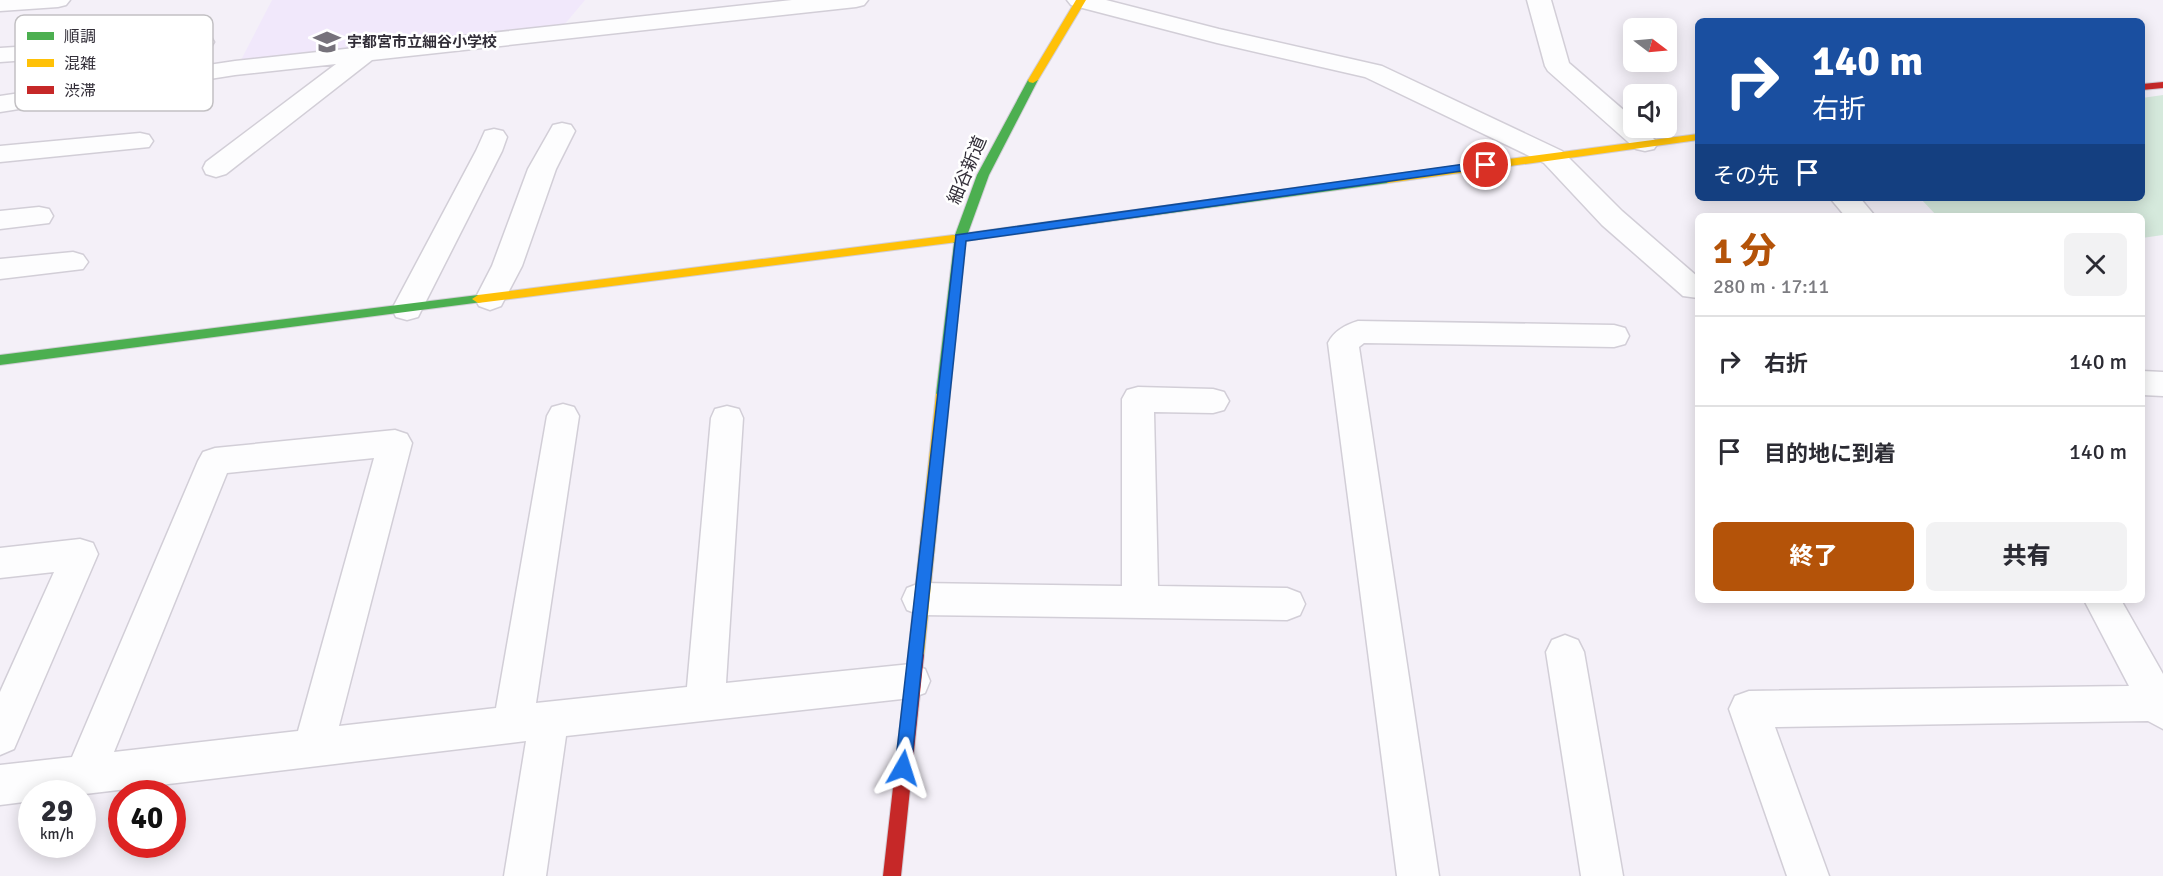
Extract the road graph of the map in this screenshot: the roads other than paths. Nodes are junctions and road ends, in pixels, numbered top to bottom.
1 (58, 0) edge
2 (657, 0) edge
3 (856, 0) edge
4 (1081, 0) edge
5 (1539, 0) edge
6 (0, 4) edge
7 (633, 24) junction
8 (366, 53) junction
9 (15, 54) edge
10 (0, 55) edge
11 (213, 71) edge
12 (2163, 85) edge
13 (2145, 87) edge
14 (15, 102) edge
15 (0, 104) edge
16 (562, 131) dead end
17 (494, 137) dead end
18 (1695, 137) edge
19 (140, 141) dead end
20 (1645, 143) junction
21 (0, 154) edge
22 (1553, 157) junction
23 (216, 168) dead end
24 (1847, 201) edge
25 (1858, 213) edge
26 (39, 216) dead end
27 (0, 220) edge
28 (960, 238) junction
29 (73, 262) dead end
30 (0, 269) edge
31 (1695, 289) edge
32 (490, 298) junction
33 (407, 309) junction
34 (1614, 336) dead end
35 (0, 360) edge
36 (2145, 383) edge
37 (2163, 384) edge
38 (1213, 401) dead end
39 (563, 416) dead end
40 (727, 418) dead end
41 (0, 563) edge
42 (920, 599) junction
43 (1140, 602) junction
44 (2104, 603) edge
45 (1287, 604) dead end
46 (1565, 652) dead end
47 (912, 681) junction
48 (705, 703) junction
49 (2161, 707) edge
50 (531, 722) junction
51 (0, 736) edge
52 (314, 748) junction
53 (85, 775) junction
54 (0, 785) edge
55 (525, 876) edge
56 (892, 876) edge
57 (1418, 876) edge
58 (1602, 876) edge
59 (1808, 876) edge

1 - 6 street
2 - 7 street
3 - 7 street
4 - 22 street
4 - 28 street, 細谷新道
5 - 20 street
7 - 8 street
8 - 11 street
8 - 23 street
9 - 10 street
12 - 13 street
14 - 15 street
16 - 32 street
17 - 33 street
18 - 20 street
19 - 21 street
20 - 22 street
22 - 28 street
22 - 31 street
24 - 25 street
26 - 27 street
28 - 32 street
28 - 42 street, 細谷新道
29 - 30 street
32 - 33 street
33 - 35 street
34 - 57 street
36 - 37 street
38 - 43 street
39 - 50 street
40 - 48 street
41 - 51 street
42 - 43 street
42 - 47 street, 細谷新道
43 - 45 street
44 - 49 street
46 - 58 street
47 - 48 street
47 - 56 street, 細谷新道
48 - 50 street
49 - 59 street
50 - 52 street
50 - 55 street
52 - 53 street
52 - 53 street
53 - 54 street

